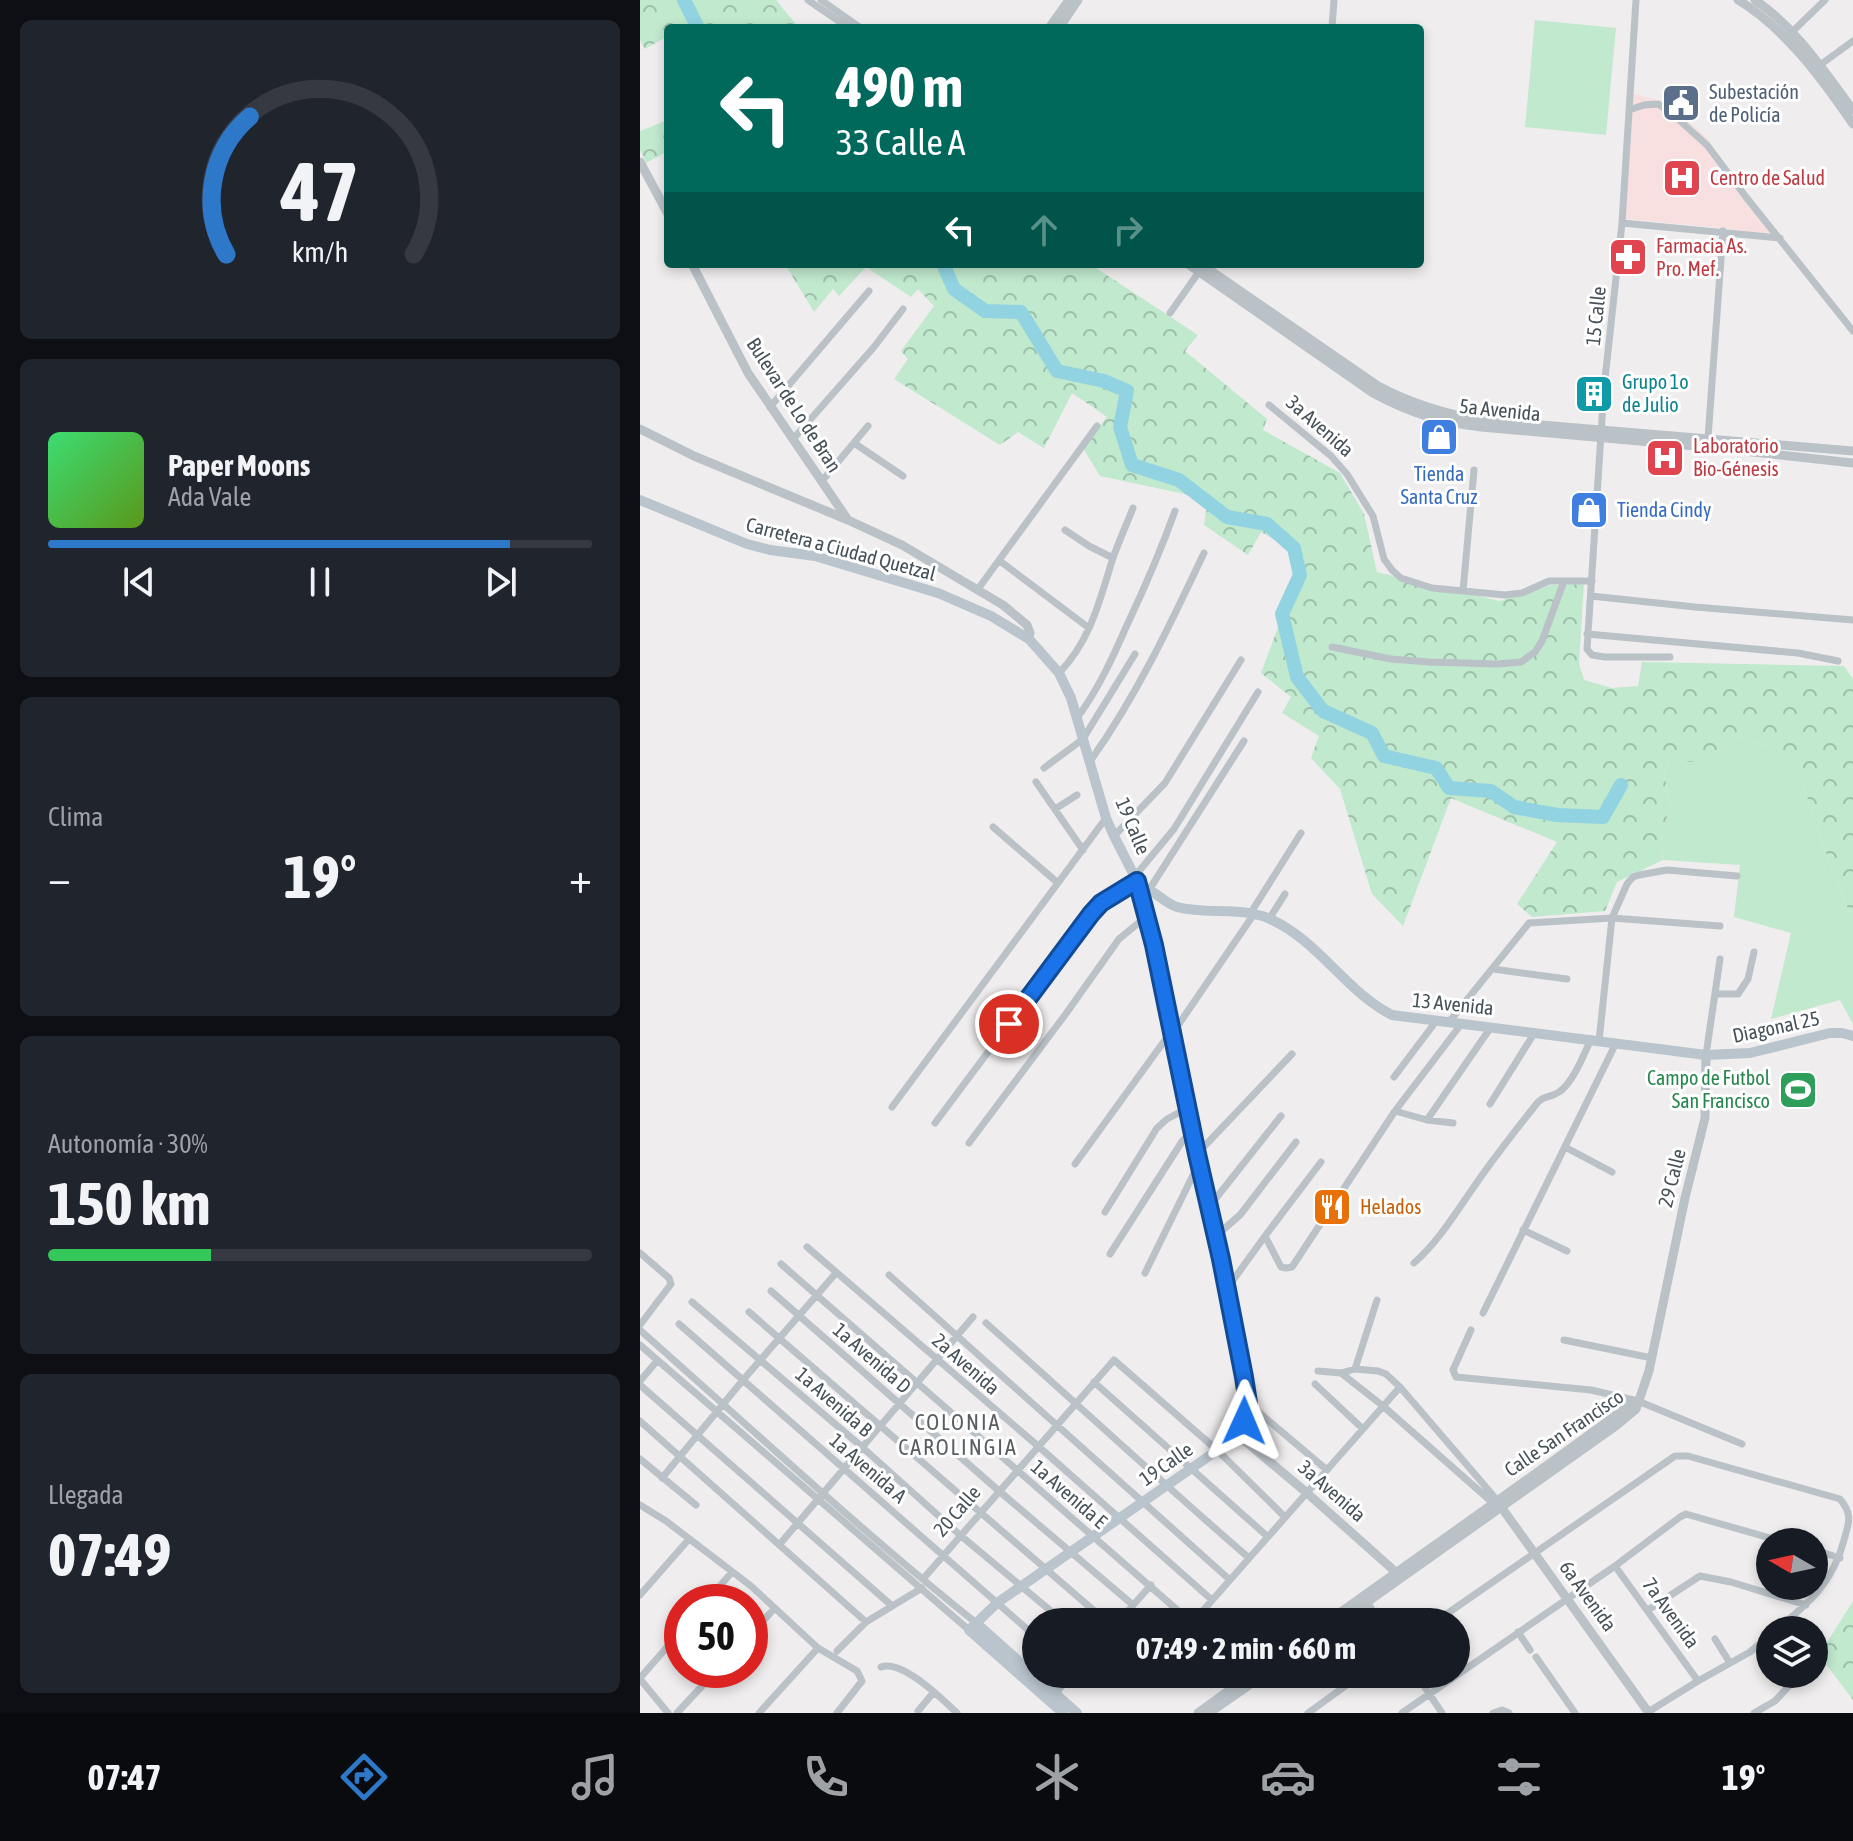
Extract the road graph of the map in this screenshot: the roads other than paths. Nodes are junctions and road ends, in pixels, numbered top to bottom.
1 (808, 0) edge
2 (821, 0) edge
3 (1069, 0) edge
4 (1078, 0) edge
5 (1334, 0) edge
6 (1636, 0) edge
7 (1738, 0) edge
8 (1755, 0) edge
9 (1825, 0) edge
10 (843, 24) edge
11 (855, 24) edge
12 (1052, 24) edge
13 (1062, 24) edge
14 (1332, 24) edge
15 (1792, 32) junction
16 (1853, 41) edge
17 (1820, 65) junction
18 (1851, 103) edge
19 (1633, 109) junction
20 (1853, 124) edge
21 (640, 162) edge
22 (664, 207) edge
23 (1622, 223) junction
24 (1723, 231) junction
25 (1780, 238) junction
26 (694, 268) edge
27 (1201, 268) edge
28 (1205, 268) edge
29 (869, 291) dead end
30 (903, 309) dead end
31 (1170, 313) dead end
32 (1853, 331) edge
33 (1269, 405) dead end
34 (770, 407) junction
35 (868, 426) dead end
36 (1097, 426) dead end
37 (640, 429) edge
38 (1602, 433) junction
39 (794, 438) junction
40 (1708, 438) junction
41 (854, 443) junction
42 (1853, 451) edge
43 (1853, 463) edge
44 (1474, 470) dead end
45 (903, 476) dead end
46 (822, 481) junction
47 (640, 500) edge
48 (1133, 508) dead end
49 (1175, 511) dead end
50 (848, 520) junction
51 (1065, 530) dead end
52 (1204, 553) dead end
53 (1113, 558) junction
54 (1000, 561) junction
55 (1564, 581) junction
56 (1592, 581) junction
57 (978, 589) junction
58 (1463, 591) junction
59 (1591, 596) junction
60 (1853, 620) edge
61 (1089, 628) junction
62 (1587, 634) junction
63 (1029, 639) junction
64 (1332, 647) dead end
65 (1135, 654) dead end
66 (1670, 657) dead end
67 (1241, 660) dead end
68 (1838, 661) dead end
69 (1059, 673) junction
70 (1258, 692) dead end
71 (1077, 718) junction
72 (1083, 739) junction
73 (1244, 741) dead end
74 (1091, 760) junction
75 (1044, 768) dead end
76 (1036, 782) dead end
77 (1077, 795) dead end
78 (1055, 809) junction
79 (1106, 818) junction
80 (993, 827) dead end
81 (1301, 833) dead end
82 (1114, 836) junction
83 (1083, 850) junction
84 (1737, 876) dead end
85 (1058, 883) junction
86 (1140, 884) junction
87 (1285, 894) dead end
88 (1252, 914) junction
89 (1147, 916) junction
90 (1612, 918) junction
91 (1269, 919) junction
92 (1720, 926) dead end
93 (1754, 952) dead end
94 (1720, 959) dead end
95 (1493, 969) junction
96 (1567, 979) dead end
97 (1716, 994) junction
98 (1437, 1020) junction
99 (1449, 1022) junction
100 (1462, 1023) junction
101 (1491, 1027) junction
102 (1172, 1031) junction
103 (1535, 1032) junction
104 (1853, 1036) edge
105 (1595, 1040) junction
106 (1616, 1043) junction
107 (1292, 1054) dead end
108 (1706, 1055) junction
109 (1394, 1077) dead end
110 (1490, 1104) dead end
111 (892, 1107) dead end
112 (1188, 1108) junction
113 (1395, 1111) junction
114 (1281, 1116) dead end
115 (1427, 1120) junction
116 (935, 1123) dead end
117 (1453, 1123) dead end
118 (1193, 1133) junction
119 (1296, 1142) dead end
120 (969, 1143) dead end
121 (1565, 1147) junction
122 (1198, 1158) junction
123 (1321, 1162) dead end
124 (1075, 1164) dead end
125 (1612, 1172) dead end
126 (1209, 1207) junction
127 (1105, 1212) dead end
128 (1523, 1230) junction
129 (1216, 1236) junction
130 (1265, 1236) junction
131 (807, 1247) dead end
132 (1567, 1251) dead end
133 (640, 1253) edge
134 (1110, 1254) dead end
135 (1414, 1263) dead end
136 (781, 1264) dead end
137 (836, 1273) junction
138 (1145, 1273) dead end
139 (889, 1275) dead end
140 (1226, 1290) junction
141 (771, 1291) dead end
142 (817, 1295) junction
143 (1377, 1300) dead end
144 (692, 1302) dead end
145 (749, 1312) dead end
146 (1483, 1313) dead end
147 (799, 1316) junction
148 (973, 1317) dead end
149 (986, 1323) dead end
150 (679, 1324) dead end
151 (640, 1328) edge
152 (1471, 1330) dead end
153 (956, 1337) junction
154 (779, 1339) junction
155 (1564, 1340) dead end
156 (640, 1345) edge
157 (1652, 1358) junction
158 (760, 1360) junction
159 (937, 1360) junction
160 (657, 1361) junction
161 (1355, 1369) junction
162 (1318, 1371) dead end
163 (1341, 1373) junction
164 (743, 1380) junction
165 (1094, 1382) junction
166 (640, 1383) edge
167 (917, 1383) junction
168 (1315, 1384) dead end
169 (1400, 1387) junction
170 (1638, 1401) junction
171 (900, 1403) junction
172 (1076, 1403) junction
173 (722, 1405) junction
174 (1383, 1406) junction
175 (1256, 1410) dead end
176 (716, 1412) junction
177 (640, 1421) edge
178 (1057, 1425) junction
179 (880, 1426) junction
180 (1363, 1429) junction
181 (1237, 1434) junction
182 (697, 1435) junction
183 (1742, 1444) dead end
184 (1038, 1446) junction
185 (862, 1447) junction
186 (1217, 1450) junction
187 (680, 1456) junction
188 (640, 1459) edge
189 (844, 1469) junction
190 (1192, 1469) junction
191 (1327, 1470) junction
192 (1017, 1471) junction
193 (662, 1478) junction
194 (1165, 1486) junction
195 (999, 1491) junction
196 (1307, 1493) junction
197 (820, 1496) junction
198 (1144, 1502) junction
199 (1497, 1503) junction
200 (640, 1505) edge
201 (696, 1505) dead end
202 (982, 1513) junction
203 (1285, 1517) junction
204 (1119, 1518) junction
205 (797, 1523) junction
206 (1756, 1534) edge
207 (960, 1535) junction
208 (1093, 1536) junction
209 (1268, 1537) junction
210 (689, 1539) junction
211 (779, 1545) junction
212 (1070, 1552) junction
213 (1534, 1552) junction
214 (1828, 1554) edge
215 (943, 1556) junction
216 (1249, 1558) junction
217 (1840, 1558) junction
218 (1615, 1566) junction
219 (1047, 1569) junction
220 (732, 1572) junction
221 (1399, 1575) junction
222 (1230, 1580) junction
223 (722, 1584) edge
224 (924, 1584) junction
225 (1151, 1585) junction
226 (1021, 1587) junction
227 (640, 1595) edge
228 (1567, 1597) junction
229 (1212, 1600) junction
230 (1367, 1602) junction
231 (997, 1603) junction
232 (891, 1605) junction
233 (1133, 1605) junction
234 (1806, 1605) junction
235 (1047, 1608) edge
236 (1091, 1608) edge
237 (1130, 1608) edge
238 (1176, 1608) edge
239 (1205, 1608) edge
240 (1348, 1608) edge
241 (1359, 1608) edge
242 (1371, 1608) edge
243 (1455, 1608) edge
244 (774, 1609) junction
245 (1648, 1610) junction
246 (768, 1616) edge
247 (1793, 1616) edge
248 (866, 1622) junction
249 (1022, 1625) edge
250 (972, 1626) junction
251 (1518, 1632) junction
252 (1715, 1639) dead end
253 (1756, 1647) edge
254 (818, 1648) junction
255 (664, 1651) edge
256 (837, 1651) dead end
257 (1730, 1663) junction
258 (881, 1667) dead end
259 (640, 1678) edge
260 (1698, 1681) junction
261 (700, 1688) edge
262 (1060, 1688) edge
263 (1233, 1688) edge
264 (1245, 1688) edge
265 (1343, 1688) edge
266 (1425, 1688) edge
267 (1787, 1688) edge
268 (931, 1689) junction
269 (1055, 1694) junction
270 (1429, 1694) junction
271 (918, 1711) dead end
272 (1506, 1711) edge
273 (668, 1713) edge
274 (677, 1713) edge
275 (759, 1713) edge
276 (837, 1713) edge
277 (957, 1713) edge
278 (1063, 1713) edge
279 (1077, 1713) edge
280 (1198, 1713) edge
281 (1209, 1713) edge
282 (1308, 1713) edge
283 (1402, 1713) edge
284 (1442, 1713) edge
285 (1493, 1713) edge
286 (1575, 1713) edge
287 (1648, 1713) edge
288 (1754, 1713) edge

1 - 10 street
2 - 11 street
3 - 12 street
4 - 13 street
5 - 14 street
6 - 19 street, 15 Calle
7 - 20 street
8 - 15 street
9 - 15 street
15 - 17 street
16 - 17 street
17 - 18 street
19 - 23 street, 15 Calle
19 - 25 street
21 - 22 street
23 - 24 street
23 - 38 street, 15 Calle
24 - 25 street
24 - 40 street
25 - 32 street
26 - 34 street, Bulevar de Lo de Bran
27 - 31 street
28 - 38 street, 5a Avenida
29 - 34 street
30 - 39 street
33 - 58 street, 3a Avenida
34 - 39 street, Bulevar de Lo de Bran
35 - 41 street
36 - 54 street
37 - 50 street, 19 Calle
38 - 40 street, 5a Avenida
38 - 43 street, 5a Avenida
38 - 56 street, 15 Calle
39 - 46 street, Bulevar de Lo de Bran
40 - 42 street, 5a Avenida
41 - 45 street
41 - 46 street
44 - 58 street
46 - 50 street, Bulevar de Lo de Bran
47 - 63 main road, Carretera a Ciudad Quetzal
48 - 53 street
49 - 71 street
50 - 57 street, 19 Calle
51 - 53 street
52 - 74 street
53 - 61 street
54 - 57 street
54 - 61 street
55 - 56 street
55 - 58 street
55 - 64 street
56 - 59 street, 15 Calle
57 - 63 street, 19 Calle
59 - 60 street
59 - 62 street, 15 Calle
61 - 69 street
62 - 66 street
62 - 68 street
63 - 69 main road, 19 Calle
65 - 72 street
67 - 82 street
69 - 71 main road, 19 Calle
70 - 86 street
71 - 72 main road, 19 Calle
72 - 74 main road, 19 Calle
72 - 75 street
73 - 86 street
74 - 79 main road, 19 Calle
76 - 78 street
77 - 78 street
78 - 83 street
79 - 82 main road, 19 Calle
79 - 83 street
80 - 85 street
81 - 88 street
82 - 86 main road, 19 Calle
83 - 85 street
84 - 90 street
85 - 111 street
86 - 88 main road, 13 Avenida
86 - 89 main road, 19 Calle
86 - 116 street
87 - 91 street
88 - 91 main road, 13 Avenida
88 - 102 street
89 - 102 main road, 19 Calle
89 - 120 street
90 - 92 street
90 - 95 street
90 - 105 street
91 - 98 main road, 13 Avenida
93 - 97 street
94 - 97 street, 29 Calle
95 - 96 street
95 - 99 street
97 - 108 street, 29 Calle
98 - 99 main road, 13 Avenida
98 - 109 street
99 - 100 main road, 13 Avenida
100 - 101 main road, 13 Avenida
100 - 113 street
101 - 103 main road, 13 Avenida
101 - 115 street
102 - 112 main road, 19 Calle
102 - 124 street
103 - 105 main road, 13 Avenida
103 - 110 street
104 - 108 main road, Diagonal 25
105 - 106 main road, 13 Avenida
105 - 135 street
106 - 108 main road, 13 Avenida
106 - 121 street
107 - 122 street
108 - 157 street, 29 Calle
112 - 118 main road, 19 Calle
112 - 127 street
113 - 115 street
113 - 130 street
114 - 126 street
115 - 117 street
118 - 122 main road, 19 Calle
118 - 134 street
119 - 129 street
121 - 125 street
121 - 128 street
122 - 126 main road, 19 Calle
122 - 138 street
123 - 130 street
126 - 129 main road, 19 Calle
128 - 132 street
128 - 146 street
129 - 140 main road, 19 Calle
130 - 140 street
131 - 137 street, 2a Avenida
133 - 151 street
136 - 142 street, 1a Avenida E
137 - 142 street
137 - 159 street, 2a Avenida
139 - 153 street
140 - 181 main road, 19 Calle
141 - 147 street, 1a Avenida D
142 - 147 street
142 - 167 street, 1a Avenida E
143 - 161 street
144 - 158 street, 1a Avenida B
145 - 154 street
147 - 154 street
147 - 171 street, 1a Avenida D
148 - 153 street
149 - 172 street
150 - 164 street, 1a Avenida A
151 - 173 street
152 - 170 street
153 - 159 street
153 - 178 street
154 - 158 street
154 - 179 street
155 - 157 street
156 - 160 street
157 - 170 street, 29 Calle
158 - 164 street
158 - 185 street, 1a Avenida B
159 - 167 street
159 - 184 street, 2a Avenida
160 - 166 street
160 - 176 street
161 - 163 street
161 - 169 street
162 - 163 street
163 - 174 street
164 - 173 street
164 - 189 street, 1a Avenida A
165 - 172 street, 20 Calle
165 - 186 street, 20 Calle
165 - 190 street
166 - 182 street
167 - 171 street
167 - 192 street, 1a Avenida E
168 - 180 street
169 - 174 street
169 - 199 street
170 - 183 street
170 - 199 street, Calle San Francisco
171 - 179 street
171 - 195 street, 1a Avenida D
172 - 178 street, 20 Calle
172 - 194 street
173 - 176 street
173 - 197 street
174 - 180 street
174 - 199 street
175 - 191 street
176 - 182 street
176 - 197 street
177 - 187 street
178 - 184 street, 20 Calle
178 - 198 street
179 - 185 street
179 - 202 street
180 - 191 street
181 - 186 main road, 19 Calle
181 - 196 street, 3a Avenida
182 - 187 street
182 - 205 street
184 - 192 street, 20 Calle
184 - 204 street, 2a Avenida
185 - 189 street
185 - 207 street, 1a Avenida B
186 - 190 main road, 19 Calle
186 - 203 street
187 - 193 street
187 - 211 street
188 - 193 street
189 - 197 street
189 - 215 street, 1a Avenida A
190 - 194 main road, 19 Calle
190 - 209 street
191 - 196 street
192 - 195 street, 20 Calle
192 - 208 street, 1a Avenida E
193 - 201 street
194 - 198 main road, 19 Calle
194 - 216 street
195 - 202 street, 20 Calle
195 - 212 street, 1a Avenida D
196 - 203 street
196 - 221 street, 3a Avenida
197 - 205 street
197 - 224 street
198 - 204 main road, 19 Calle
198 - 222 street
199 - 213 street, 6a Avenida
199 - 221 street, Calle San Francisco
200 - 210 street
202 - 207 street, 20 Calle
202 - 219 street
203 - 209 street
204 - 208 main road, 19 Calle
204 - 229 street, 2a Avenida
205 - 211 street
205 - 232 street
206 - 218 street
207 - 215 street, 20 Calle
207 - 226 street, 1a Avenida B
208 - 212 main road, 19 Calle
208 - 225 street, 1a Avenida E
209 - 216 street
210 - 220 street
210 - 227 street
211 - 248 street
212 - 219 main road, 19 Calle
212 - 233 street, 1a Avenida D
213 - 217 street
213 - 228 street, 6a Avenida
213 - 243 street
214 - 217 street
215 - 224 street, 20 Calle
215 - 231 street, 1a Avenida A
216 - 222 street
217 - 234 street
218 - 228 street
218 - 245 street, 7a Avenida
219 - 226 main road, 19 Calle
219 - 236 street
220 - 223 street
220 - 244 street
221 - 230 street, Calle San Francisco
221 - 240 street, Calle San Francisco
222 - 229 street
224 - 232 street
224 - 250 street
225 - 233 street
225 - 238 street, 1a Avenida E
226 - 231 main road, 19 Calle
226 - 235 street, 1a Avenida B
228 - 251 street
228 - 287 street, 6a Avenida
229 - 239 street
230 - 241 street, Calle San Francisco
230 - 242 street
231 - 249 street, 1a Avenida A
231 - 250 main road, 19 Calle
232 - 248 street
233 - 237 street
234 - 245 street
234 - 247 street
244 - 246 street
244 - 254 street
245 - 260 street, 7a Avenida
248 - 256 street
250 - 269 main road
250 - 278 main road
251 - 270 street
251 - 286 street
252 - 257 street
253 - 257 street
254 - 275 street
254 - 276 street
255 - 259 street
257 - 260 street
258 - 268 street
259 - 273 street
260 - 287 street
261 - 274 street
262 - 269 street
263 - 280 street
264 - 281 street
265 - 282 street
266 - 270 street
267 - 288 street
268 - 271 street
268 - 277 street
269 - 279 main road
270 - 283 street
270 - 284 street
272 - 285 street

